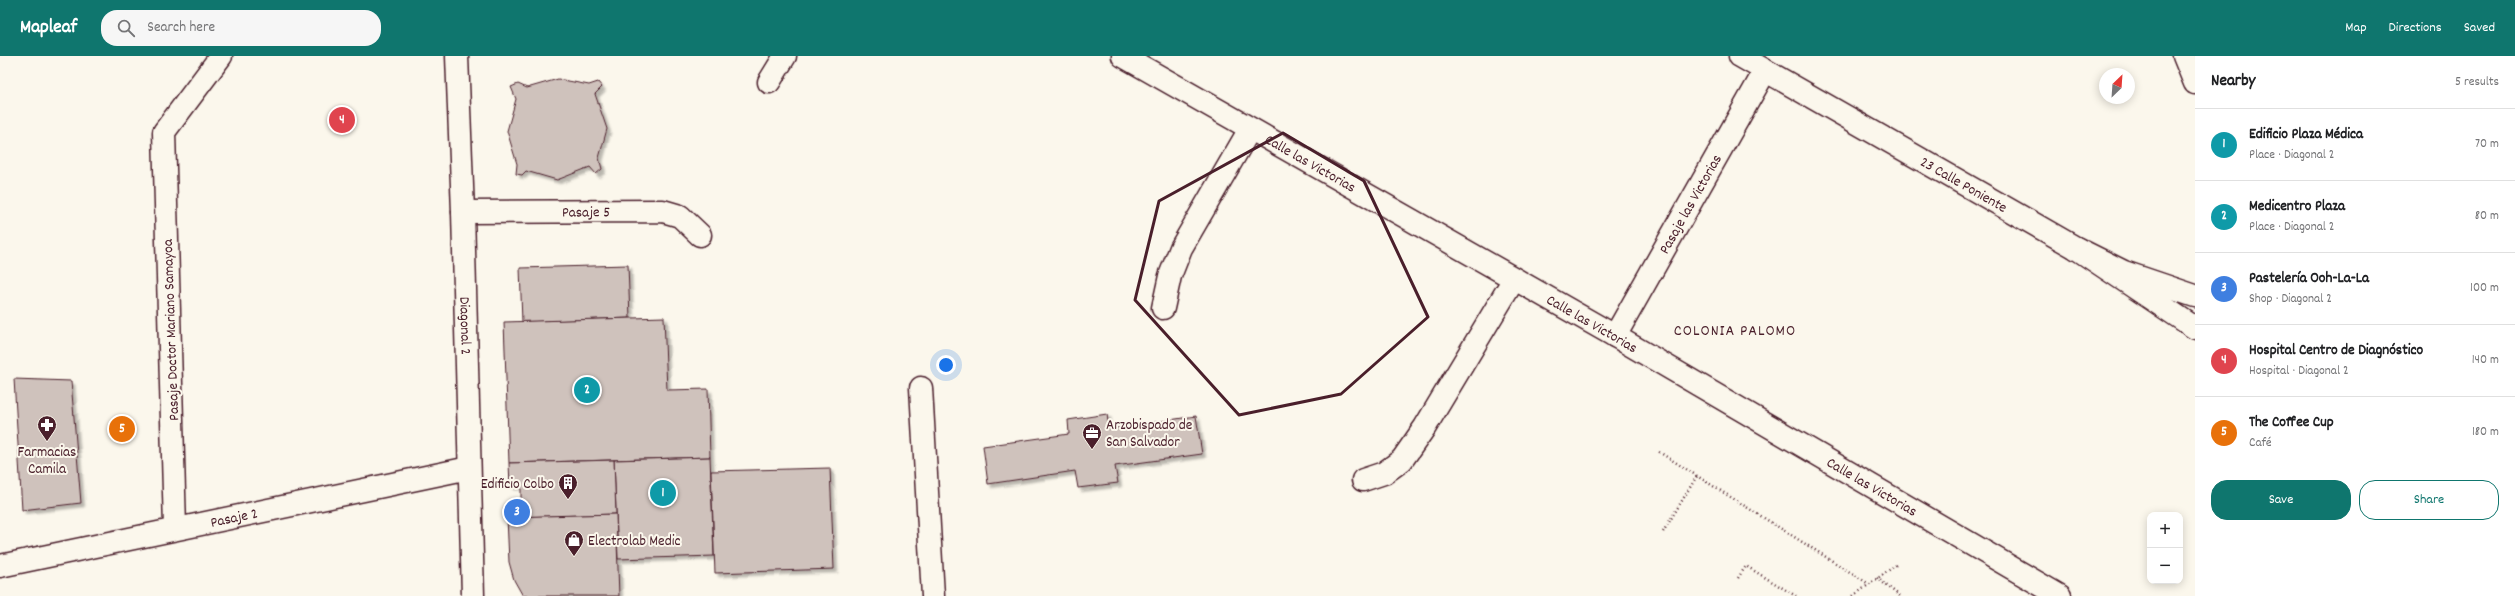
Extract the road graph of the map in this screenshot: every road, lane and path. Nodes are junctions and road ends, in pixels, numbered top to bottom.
1 (221, 56) edge
2 (457, 56) edge
3 (785, 56) edge
4 (1123, 56) edge
5 (1740, 56) edge
6 (2184, 56) edge
7 (1765, 71) junction
8 (769, 82) dead end
9 (2195, 83) edge
10 (1250, 129) junction
11 (463, 212) junction
12 (700, 235) dead end
13 (2076, 248) junction
14 (1514, 279) junction
15 (2195, 296) edge
16 (1163, 308) dead end
17 (2195, 328) edge
18 (1616, 336) junction
19 (921, 388) dead end
20 (1659, 452) dead end
21 (469, 468) junction
22 (1697, 476) junction
23 (1363, 480) dead end
24 (175, 528) junction
25 (1663, 532) dead end
26 (1896, 565) dead end
27 (0, 566) edge
28 (1738, 578) dead end
29 (1877, 578) junction
30 (1869, 584) junction
31 (473, 596) edge
32 (933, 596) edge
33 (1796, 596) edge
34 (1853, 596) edge
35 (1900, 596) edge
36 (2060, 596) edge

1 - 24 street, Pasaje Doctor Mariano Samayoa
2 - 11 street, Diagonal 2
3 - 8 street
4 - 10 street, Calle las Victorias
5 - 7 street, 23 Calle Poniente
6 - 9 street
7 - 13 street, 23 Calle Poniente
7 - 18 street, Pasaje las Victorias
10 - 14 street, Calle las Victorias
10 - 16 street
11 - 12 street, Pasaje 5
11 - 21 street, Diagonal 2
13 - 15 street, 23 Calle Poniente
13 - 17 street
14 - 18 street, Calle las Victorias
14 - 23 street
18 - 36 street, Calle las Victorias
19 - 32 street
20 - 22 path
21 - 24 street, Pasaje 2
21 - 31 street, Diagonal 2
22 - 25 path
22 - 30 path
24 - 27 street, Pasaje 2
26 - 29 path
28 - 33 path
29 - 30 path
29 - 35 path
30 - 34 path

